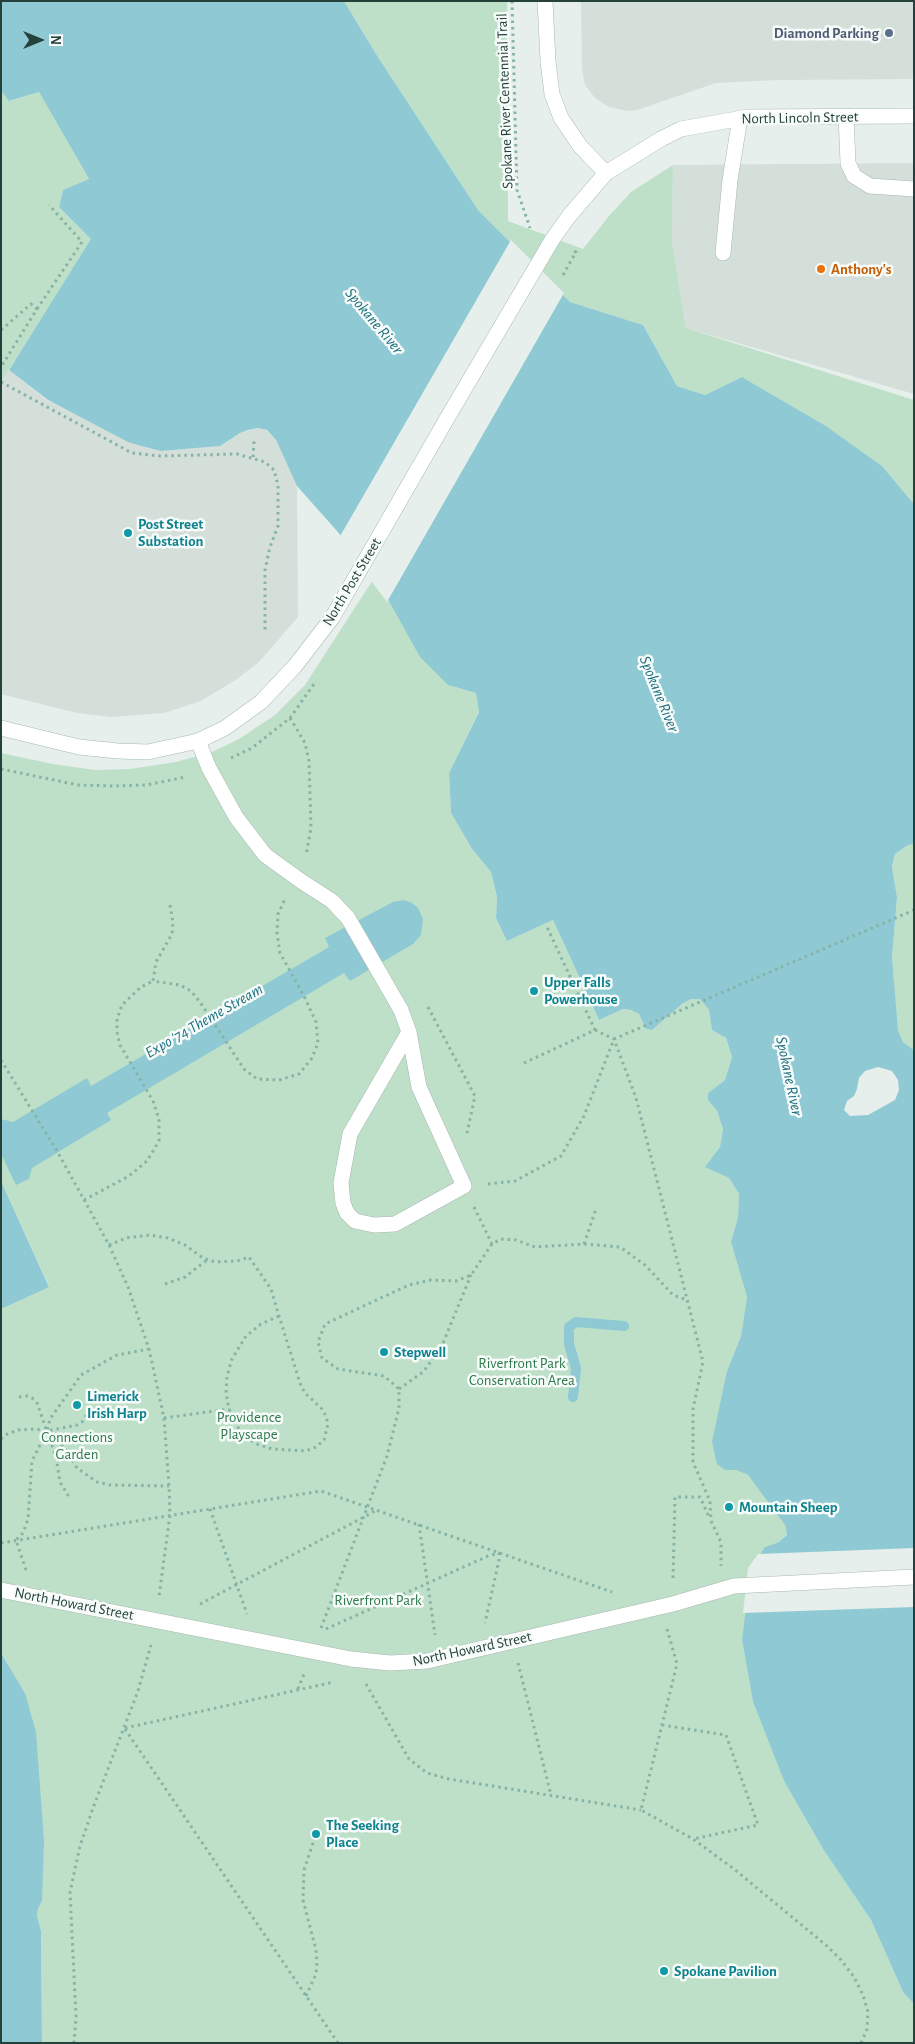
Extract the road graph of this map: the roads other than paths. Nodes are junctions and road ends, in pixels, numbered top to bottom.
1 (545, 1) edge
2 (846, 116) junction
3 (914, 116) edge
4 (740, 118) junction
5 (606, 174) junction
6 (914, 189) edge
7 (570, 216) joint
8 (722, 253) dead end
9 (1, 728) edge
10 (198, 741) junction
11 (409, 1032) junction
12 (914, 1577) edge
13 (4, 1590) edge

1 - 5 street
2 - 3 street, North Lincoln Street
2 - 4 street, North Lincoln Street
2 - 6 street
4 - 5 street, North Lincoln Street
4 - 8 street
5 - 7 street, North Lincoln Street
7 - 10 street, North Post Street
9 - 10 street, North Post Street
10 - 11 street
11 - 11 street
12 - 13 street, North Howard Street

